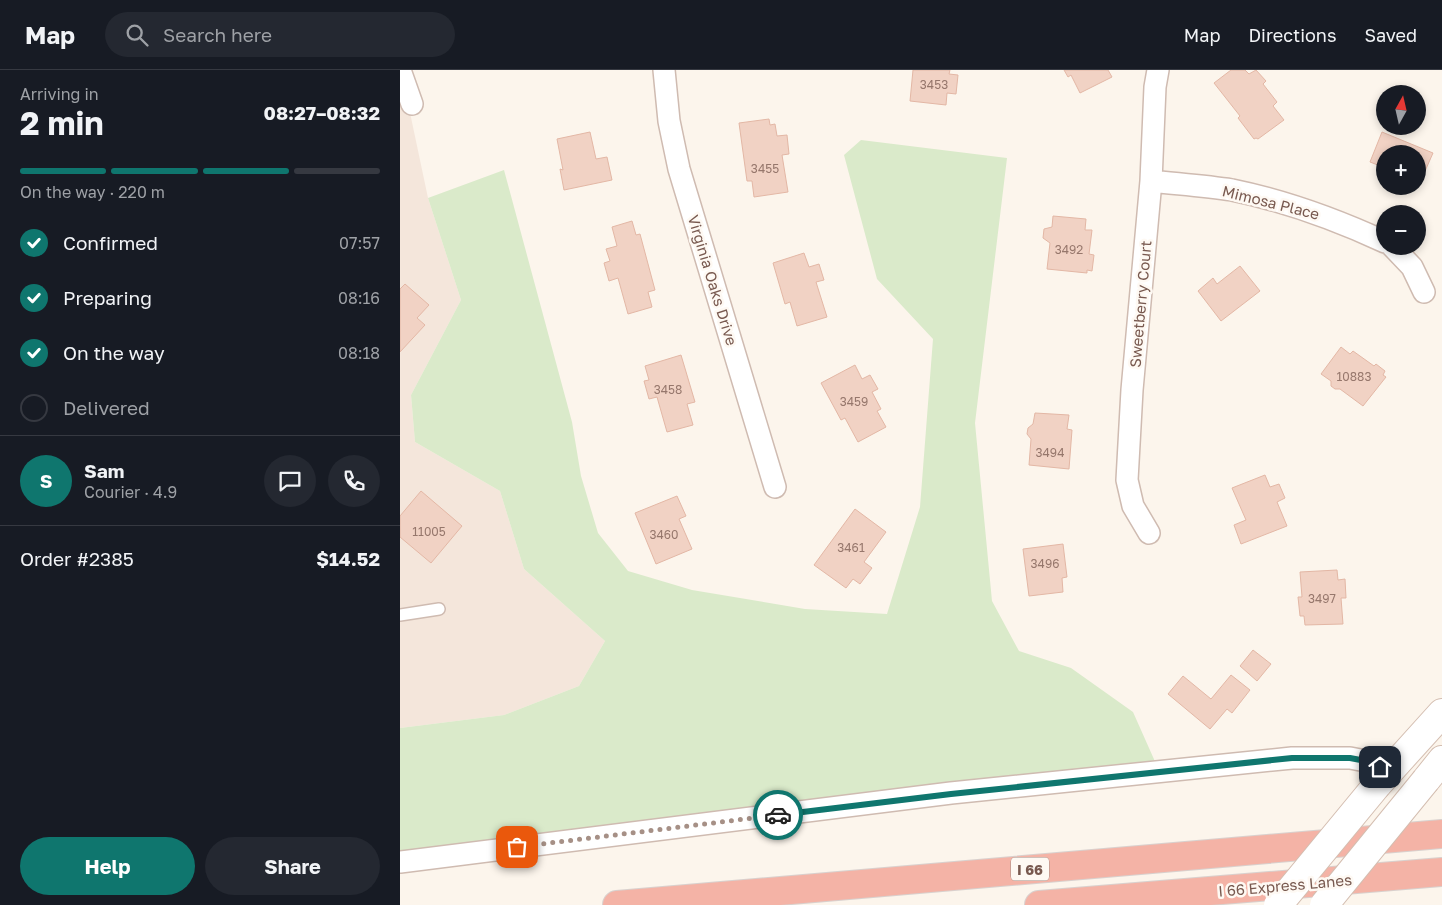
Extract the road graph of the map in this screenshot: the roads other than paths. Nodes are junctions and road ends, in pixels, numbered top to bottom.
1 (400, 70) edge
2 (664, 70) edge
3 (1158, 70) edge
4 (412, 104) dead end
5 (1152, 181) junction
6 (1376, 238) edge
7 (1401, 255) edge
8 (1424, 292) dead end
9 (775, 487) dead end
10 (1150, 533) dead end
11 (439, 609) dead end
12 (400, 615) edge
13 (1442, 713) edge
14 (1434, 770) edge
15 (1383, 779) junction
16 (1442, 834) edge
17 (400, 862) edge
18 (1442, 872) edge
19 (617, 905) edge
20 (1039, 905) edge
21 (1278, 905) edge
22 (1324, 905) edge

1 - 4 street
2 - 9 street, Virginia Oaks Drive
3 - 5 street, Sweetberry Court
5 - 6 street, Mimosa Place
5 - 10 street, Sweetberry Court
7 - 8 street
11 - 12 lane
13 - 15 main road
14 - 22 main road, bridge
15 - 17 street
15 - 21 main road, bridge
16 - 19 highway, I 66
18 - 20 highway, I 66 Express Lanes

